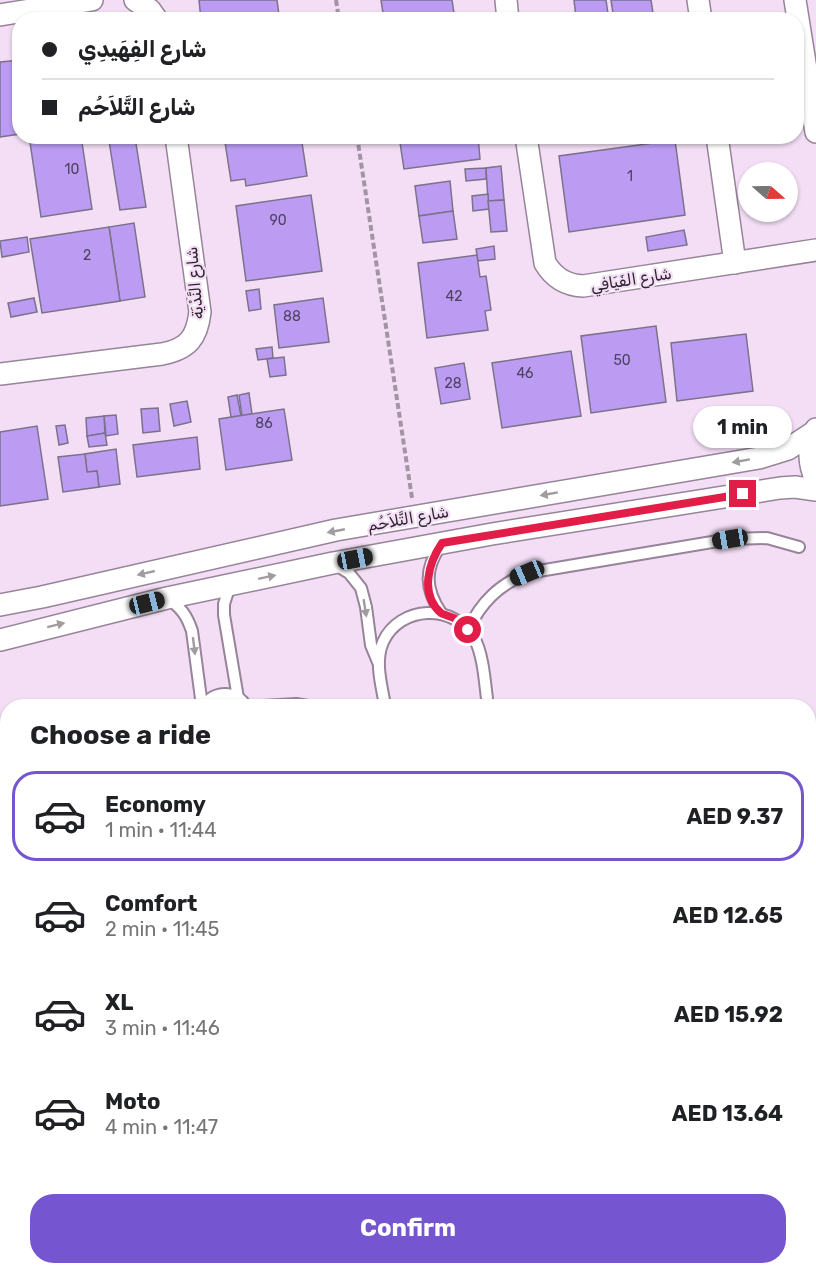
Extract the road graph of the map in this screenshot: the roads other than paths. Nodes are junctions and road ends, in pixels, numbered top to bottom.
1 (92, 0) edge
2 (135, 0) edge
3 (18, 12) edge
4 (151, 12) edge
5 (804, 45) edge
6 (813, 90) edge
7 (816, 132) edge
8 (177, 144) edge
9 (527, 144) edge
10 (718, 144) edge
11 (816, 250) edge
12 (735, 263) junction
13 (0, 374) edge
14 (815, 431) edge
15 (816, 480) edge
16 (816, 490) edge
17 (442, 543) junction
18 (799, 547) dead end
19 (333, 563) junction
20 (230, 585) junction
21 (167, 598) junction
22 (0, 605) edge
23 (441, 613) junction
24 (468, 630) junction
25 (0, 640) edge
26 (379, 664) junction
27 (238, 698) joint
28 (202, 699) edge
29 (211, 699) edge
30 (384, 699) edge
31 (487, 699) edge

1 - 3 street
2 - 4 street
5 - 6 street
6 - 7 street
8 - 13 street, شارع النَّدْيَة
9 - 12 street, شارع الفَيَافِي
10 - 12 street
11 - 12 street, شارع الفَيَافِي
14 - 15 street
14 -> 22 street, شارع التَّلاَحُم
16 - 17 street, شارع التَّلاَحُم
17 - 19 street, شارع التَّلاَحُم
17 - 23 lane
18 - 24 lane
20 -> 19 street, شارع التَّلاَحُم
19 -> 26 lane
20 - 21 street, شارع التَّلاَحُم
20 - 27 lane
25 -> 21 street, شارع التَّلاَحُم
21 -> 28 lane
23 - 24 lane
23 - 26 lane
24 - 31 lane
26 - 30 lane
27 - 29 lane

